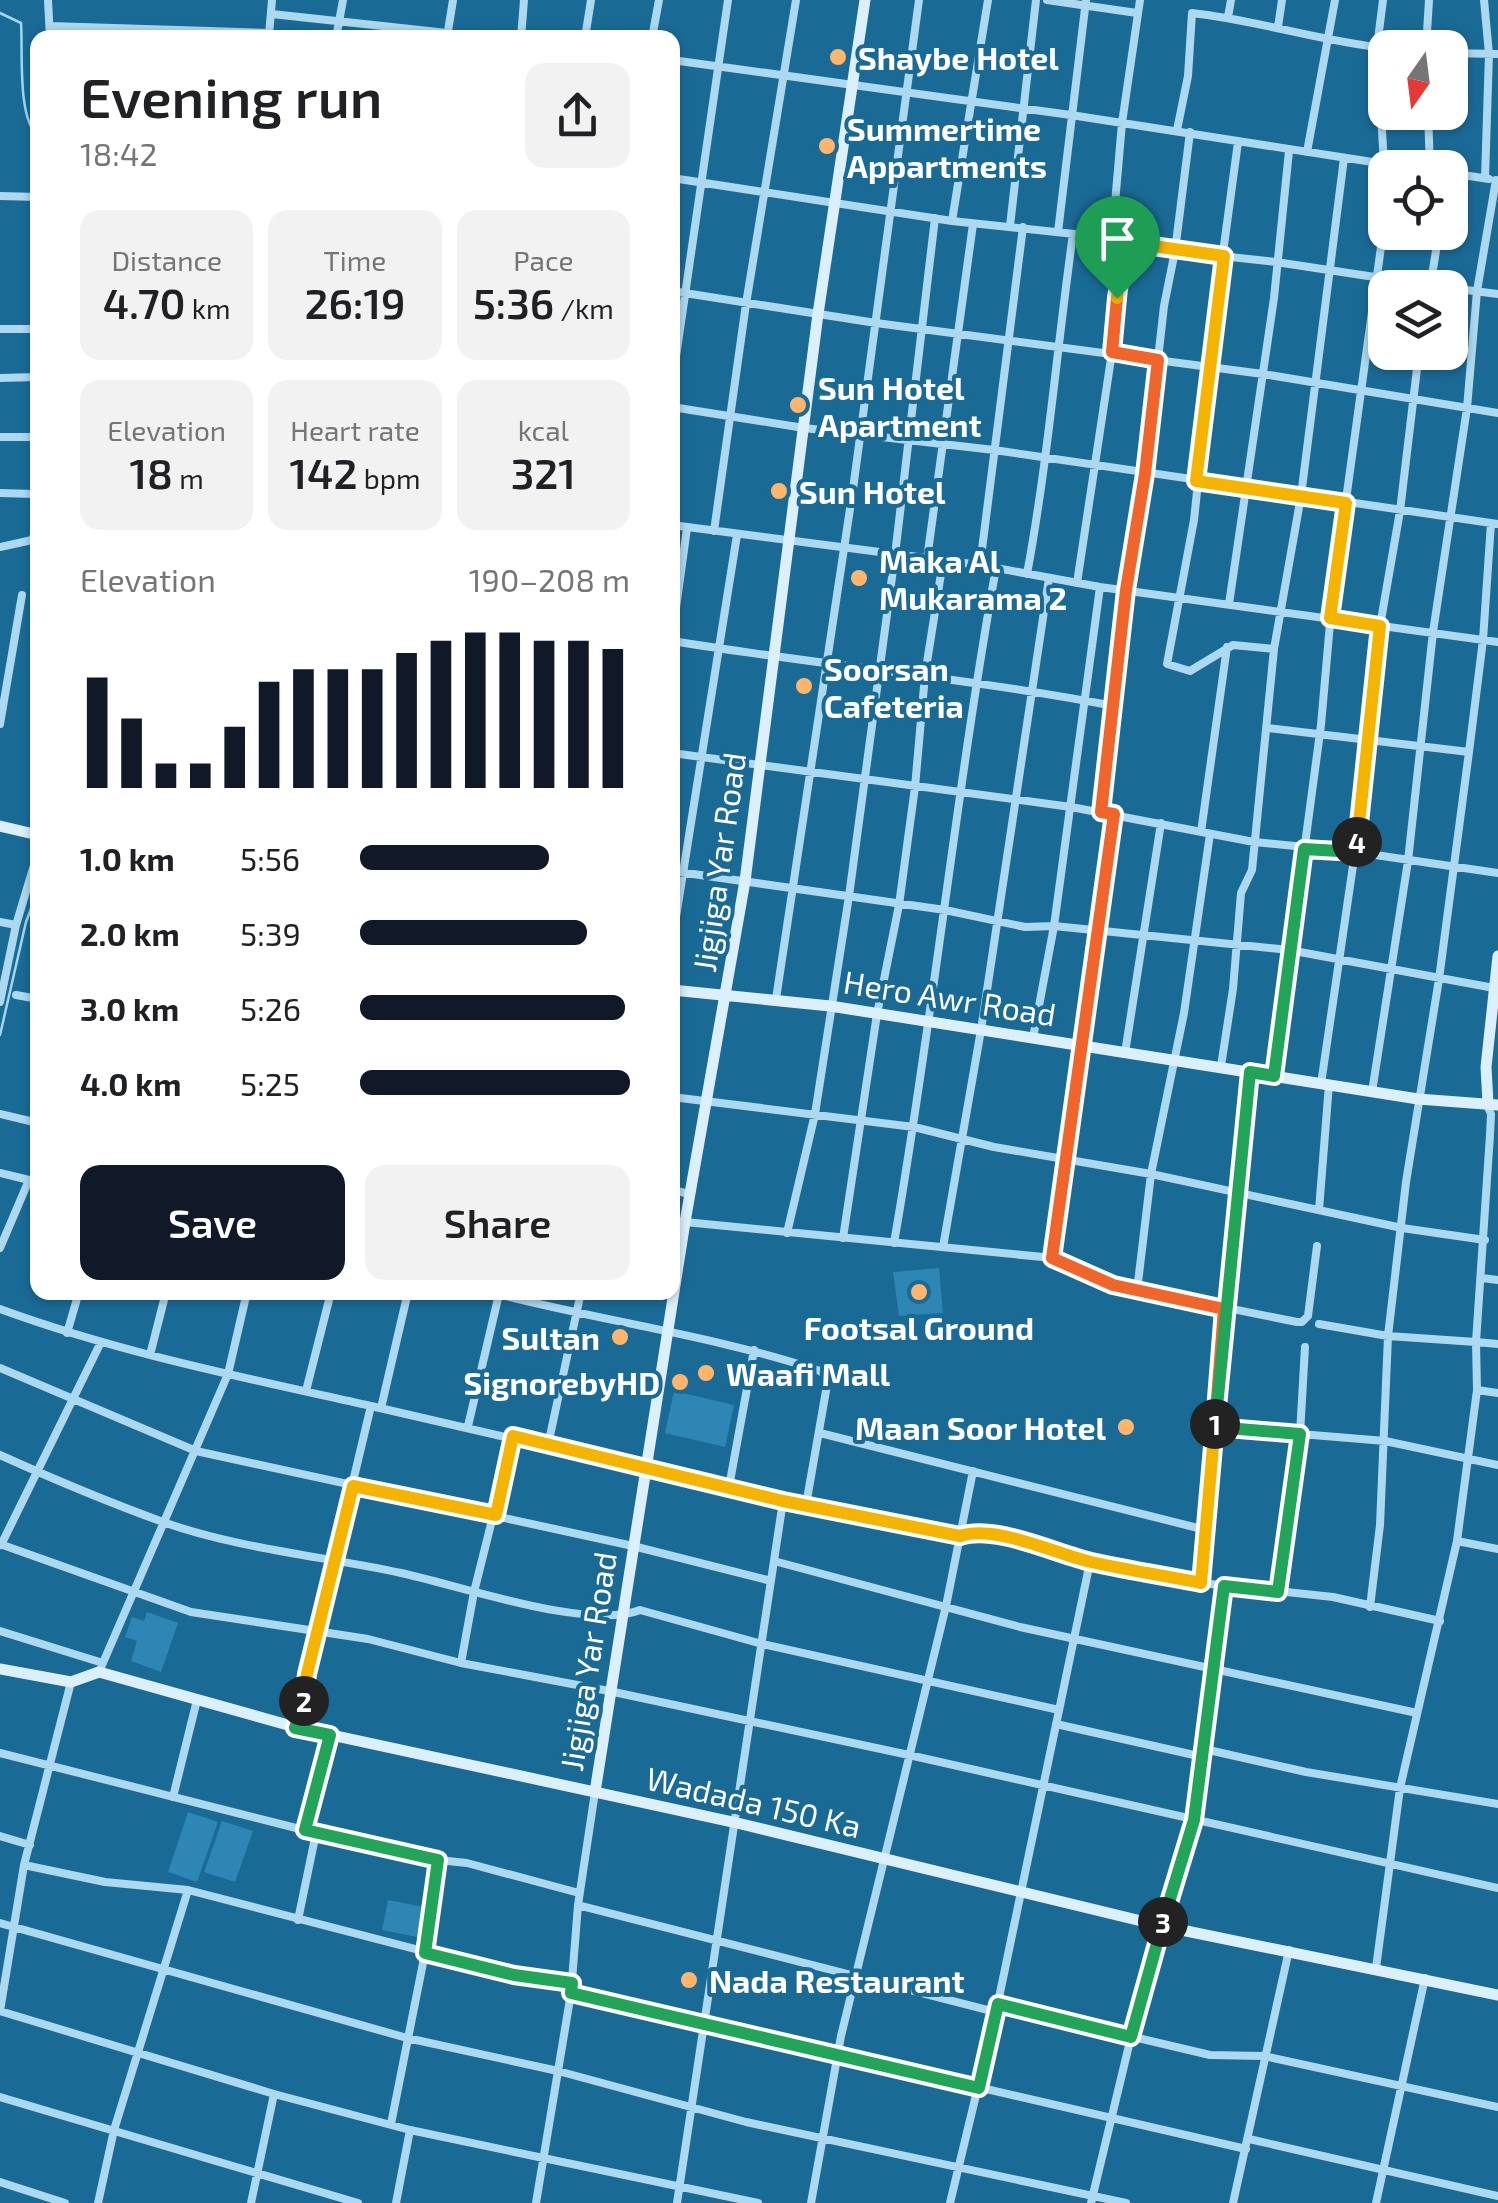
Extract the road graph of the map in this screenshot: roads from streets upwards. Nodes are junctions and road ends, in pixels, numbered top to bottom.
1 (48, 0) edge
2 (272, 0) edge
3 (343, 0) edge
4 (453, 0) edge
5 (524, 0) edge
6 (591, 0) edge
7 (659, 0) edge
8 (728, 0) edge
9 (796, 0) edge
10 (864, 0) edge
11 (919, 0) edge
12 (988, 0) edge
13 (1036, 0) edge
14 (1047, 0) edge
15 (1140, 0) edge
16 (1190, 0) edge
17 (1231, 0) edge
18 (1282, 0) edge
19 (1335, 0) edge
20 (1383, 0) edge
21 (1428, 0) edge
22 (1484, 0) edge
23 (1086, 2) edge
24 (1137, 13) junction
25 (272, 14) junction
26 (1192, 14) junction
27 (1228, 17) junction
28 (339, 20) junction
29 (50, 26) junction
30 (409, 26) junction
31 (1278, 27) junction
32 (50, 30) edge
33 (147, 30) edge
34 (269, 30) edge
35 (337, 30) edge
36 (408, 30) edge
37 (448, 30) joint
38 (521, 30) edge
39 (586, 30) edge
40 (653, 30) edge
41 (1382, 30) edge
42 (1427, 30) edge
43 (1328, 41) junction
44 (1368, 46) edge
45 (1468, 53) edge
46 (1494, 54) edge
47 (680, 61) edge
48 (719, 68) junction
49 (785, 77) junction
50 (853, 86) junction
51 (906, 93) junction
52 (969, 102) junction
53 (1024, 109) junction
54 (1071, 115) junction
55 (1122, 123) junction
56 (1177, 130) junction
57 (1190, 132) junction
58 (1238, 142) junction
59 (1289, 151) junction
60 (1307, 152) junction
61 (1344, 158) junction
62 (1368, 162) edge
63 (1468, 175) edge
64 (1485, 178) junction
65 (680, 179) edge
66 (1497, 180) edge
67 (702, 182) junction
68 (766, 192) junction
69 (0, 196) edge
70 (30, 197) edge
71 (834, 203) junction
72 (890, 211) junction
73 (935, 218) junction
74 (952, 221) junction
75 (973, 224) junction
76 (1010, 226) junction
77 (1022, 226) junction
78 (1058, 232) junction
79 (1074, 234) junction
80 (1112, 238) junction
81 (1124, 242) junction
82 (1175, 250) junction
83 (1224, 256) junction
84 (1276, 262) junction
85 (1329, 269) junction
86 (1368, 277) edge
87 (1468, 290) edge
88 (1477, 291) junction
89 (680, 292) edge
90 (688, 294) junction
91 (1498, 294) edge
92 (746, 304) junction
93 (818, 314) junction
94 (876, 323) junction
95 (920, 328) junction
96 (0, 329) edge
97 (30, 329) edge
98 (957, 333) junction
99 (680, 339) edge
100 (1009, 340) junction
101 (1368, 343) edge
102 (1057, 346) junction
103 (1112, 352) junction
104 (1158, 360) junction
105 (1211, 368) junction
106 (1416, 370) edge
107 (1263, 374) junction
108 (30, 377) edge
109 (0, 378) edge
110 (1315, 384) junction
111 (1362, 391) junction
112 (1412, 398) junction
113 (680, 408) edge
114 (1467, 408) junction
115 (1498, 412) edge
116 (731, 415) junction
117 (804, 428) junction
118 (860, 434) junction
119 (0, 436) edge
120 (30, 437) edge
121 (909, 440) junction
122 (944, 444) junction
123 (994, 450) junction
124 (1046, 458) junction
125 (1093, 465) junction
126 (1145, 474) junction
127 (1196, 481) junction
128 (1248, 489) junction
129 (0, 493) edge
130 (30, 494) edge
131 (1301, 496) junction
132 (1346, 503) junction
133 (1400, 511) junction
134 (1451, 518) junction
135 (1494, 524) edge
136 (680, 527) edge
137 (687, 528) junction
138 (714, 531) junction
139 (737, 535) junction
140 (30, 540) edge
141 (789, 541) junction
142 (0, 547) edge
143 (842, 549) junction
144 (895, 554) junction
145 (927, 559) junction
146 (943, 561) junction
147 (980, 565) junction
148 (996, 568) junction
149 (1028, 574) junction
150 (1049, 578) junction
151 (680, 580) edge
152 (1077, 582) junction
153 (1100, 587) junction
154 (1126, 590) junction
155 (22, 595) dead end
156 (1177, 597) junction
157 (1229, 604) junction
158 (1280, 613) junction
159 (1330, 618) junction
160 (1380, 626) junction
161 (1433, 632) junction
162 (1484, 640) junction
163 (680, 641) edge
164 (1498, 642) edge
165 (1228, 647) junction
166 (718, 648) junction
167 (1274, 649) junction
168 (774, 656) junction
169 (825, 664) junction
170 (879, 671) junction
171 (925, 675) junction
172 (975, 682) junction
173 (1030, 692) junction
174 (1085, 701) junction
175 (1114, 706) junction
176 (0, 724) edge
177 (1268, 728) junction
178 (1320, 732) junction
179 (1368, 738) junction
180 (1420, 745) junction
181 (1470, 752) junction
182 (680, 755) edge
183 (704, 758) junction
184 (759, 765) junction
185 (812, 771) junction
186 (864, 779) junction
187 (915, 787) junction
188 (960, 792) junction
189 (1015, 799) junction
190 (1071, 806) junction
191 (1101, 812) junction
192 (1114, 814) junction
193 (1161, 823) junction
194 (0, 826) edge
195 (30, 833) edge
196 (1205, 833) junction
197 (1254, 842) junction
198 (1304, 849) junction
199 (1356, 852) junction
200 (1408, 861) junction
201 (1454, 869) junction
202 (680, 872) edge
203 (685, 872) junction
204 (1498, 873) edge
205 (30, 879) edge
206 (745, 881) junction
207 (791, 889) junction
208 (849, 896) junction
209 (680, 899) edge
210 (898, 904) junction
211 (945, 910) junction
212 (996, 920) junction
213 (0, 922) edge
214 (16, 925) junction
215 (1054, 926) junction
216 (1099, 931) junction
217 (1142, 936) junction
218 (1192, 943) junction
219 (1236, 946) junction
220 (1289, 950) junction
221 (1340, 960) junction
222 (1498, 963) edge
223 (1390, 968) junction
224 (1439, 979) junction
225 (1494, 988) junction
226 (680, 990) edge
227 (727, 993) junction
228 (16, 995) dead end
229 (30, 998) edge
230 (776, 999) junction
231 (0, 1002) edge
232 (830, 1006) junction
233 (877, 1014) junction
234 (930, 1022) junction
235 (982, 1030) junction
236 (1033, 1038) junction
237 (1081, 1047) junction
238 (1125, 1054) junction
239 (1172, 1061) junction
240 (1221, 1066) junction
241 (1250, 1072) junction
242 (1274, 1076) junction
243 (1325, 1084) junction
244 (1372, 1092) junction
245 (680, 1098) edge
246 (1418, 1098) junction
247 (707, 1103) junction
248 (1491, 1104) edge
249 (0, 1114) edge
250 (815, 1114) junction
251 (863, 1119) junction
252 (30, 1121) edge
253 (914, 1127) junction
254 (963, 1139) junction
255 (1068, 1159) junction
256 (0, 1173) edge
257 (1151, 1174) junction
258 (30, 1181) edge
259 (30, 1188) edge
260 (680, 1192) edge
261 (1237, 1193) junction
262 (690, 1194) junction
263 (1319, 1210) junction
264 (685, 1222) junction
265 (1486, 1226) junction
266 (1402, 1228) junction
267 (1498, 1228) edge
268 (787, 1233) junction
269 (842, 1238) junction
270 (1485, 1240) junction
271 (894, 1243) junction
272 (1317, 1246) dead end
273 (943, 1247) junction
274 (0, 1248) edge
275 (680, 1253) edge
276 (1052, 1258) junction
277 (1482, 1278) junction
278 (1498, 1280) edge
279 (1137, 1290) junction
280 (76, 1300) edge
281 (164, 1300) edge
282 (245, 1300) edge
283 (329, 1300) edge
284 (406, 1300) edge
285 (495, 1300) edge
286 (523, 1300) edge
287 (579, 1300) edge
288 (672, 1300) edge
289 (0, 1309) edge
290 (1224, 1309) junction
291 (576, 1314) junction
292 (1319, 1324) dead end
293 (66, 1333) junction
294 (667, 1333) junction
295 (1388, 1336) junction
296 (100, 1342) junction
297 (1476, 1342) junction
298 (1498, 1344) edge
299 (1305, 1347) dead end
300 (754, 1350) junction
301 (150, 1354) junction
302 (0, 1368) edge
303 (228, 1374) junction
304 (1477, 1390) junction
305 (306, 1391) junction
306 (1498, 1393) edge
307 (73, 1400) junction
308 (376, 1407) junction
309 (468, 1426) junction
310 (1215, 1427) junction
311 (820, 1433) junction
312 (1300, 1434) junction
313 (513, 1436) junction
314 (1385, 1441) junction
315 (548, 1444) junction
316 (196, 1451) junction
317 (0, 1455) edge
318 (1467, 1459) junction
319 (1498, 1466) edge
320 (646, 1468) junction
321 (37, 1471) junction
322 (973, 1471) junction
323 (353, 1486) junction
324 (729, 1487) junction
325 (783, 1501) junction
326 (806, 1505) junction
327 (496, 1515) junction
328 (164, 1522) junction
329 (1206, 1530) junction
330 (960, 1536) junction
331 (1457, 1540) junction
332 (0, 1545) edge
333 (633, 1546) junction
334 (1498, 1549) edge
335 (335, 1560) junction
336 (774, 1560) junction
337 (1090, 1562) junction
338 (770, 1582) junction
339 (1201, 1583) junction
340 (1224, 1586) junction
341 (474, 1592) junction
342 (1278, 1592) junction
343 (133, 1594) junction
344 (946, 1606) junction
345 (1370, 1607) junction
346 (623, 1617) junction
347 (1440, 1620) junction
348 (0, 1630) edge
349 (319, 1631) junction
350 (1075, 1638) junction
351 (762, 1644) junction
352 (460, 1663) junction
353 (101, 1668) junction
354 (1216, 1668) junction
355 (0, 1669) edge
356 (927, 1679) junction
357 (72, 1682) junction
358 (609, 1690) junction
359 (197, 1700) junction
360 (1059, 1710) junction
361 (1416, 1713) junction
362 (750, 1723) junction
363 (1056, 1724) junction
364 (295, 1728) junction
365 (330, 1735) junction
366 (1204, 1753) junction
367 (0, 1754) edge
368 (909, 1755) junction
369 (48, 1766) junction
370 (1043, 1787) junction
371 (1400, 1788) junction
372 (595, 1792) junction
373 (173, 1797) junction
374 (1498, 1804) edge
375 (1194, 1820) junction
376 (734, 1822) junction
377 (305, 1830) junction
378 (316, 1833) junction
379 (0, 1836) edge
380 (30, 1844) junction
381 (438, 1860) junction
382 (885, 1860) junction
383 (24, 1864) junction
384 (1392, 1865) junction
385 (1498, 1888) edge
386 (188, 1890) junction
387 (1022, 1890) junction
388 (579, 1893) junction
389 (578, 1905) junction
390 (298, 1920) junction
391 (0, 1923) edge
392 (14, 1926) junction
393 (1162, 1926) junction
394 (715, 1940) junction
395 (1289, 1950) junction
396 (425, 1953) junction
397 (1376, 1968) junction
398 (163, 1969) junction
399 (855, 1976) junction
400 (1424, 1978) junction
401 (571, 1988) junction
402 (1498, 1995) edge
403 (997, 2008) junction
404 (0, 2011) edge
405 (706, 2022) junction
406 (1131, 2037) junction
407 (407, 2038) junction
408 (137, 2050) junction
409 (838, 2055) junction
410 (1264, 2056) junction
411 (558, 2071) junction
412 (1402, 2085) junction
413 (979, 2088) junction
414 (274, 2094) junction
415 (0, 2098) edge
416 (1498, 2107) edge
417 (690, 2108) junction
418 (1111, 2117) junction
419 (390, 2124) junction
420 (114, 2130) junction
421 (410, 2130) junction
422 (821, 2138) junction
423 (1247, 2144) junction
424 (544, 2160) junction
425 (960, 2168) junction
426 (1384, 2169) junction
427 (256, 2173) junction
428 (0, 2182) edge
429 (679, 2187) junction
430 (1498, 2196) edge
431 (1092, 2199) edge
432 (65, 2203) edge
433 (98, 2203) edge
434 (250, 2203) edge
435 (358, 2203) edge
436 (396, 2203) edge
437 (536, 2203) edge
438 (676, 2203) edge
439 (758, 2203) edge
440 (811, 2203) edge
441 (950, 2203) edge
442 (1126, 2203) edge
443 (1233, 2203) edge
444 (1376, 2203) edge

1 - 29 street
2 - 25 street
3 - 28 street
4 - 37 street
5 - 38 street
6 - 39 street
7 - 40 street
8 - 48 street
9 - 49 street
10 - 50 street, Jigjiga Yar Road
11 - 51 street
12 - 52 street
13 - 53 street
14 - 23 street
15 - 24 street
16 - 26 street
17 - 27 street
18 - 31 street
19 - 43 street
20 - 41 street
21 - 42 street
22 - 46 street
23 - 24 street
23 - 54 street
24 - 55 street
25 - 28 street
25 - 34 street
26 - 27 street
26 - 56 street
27 - 31 street
28 - 30 street
28 - 35 street
29 - 32 street
29 - 33 street
30 - 36 street
30 - 37 street
31 - 43 street
43 - 44 street
43 - 60 street
45 - 46 street
46 - 64 street
47 - 48 street
48 - 49 street
48 - 67 street
49 - 50 street
49 - 68 street
50 - 51 street
50 - 71 street, Jigjiga Yar Road
51 - 52 street
51 - 72 street
52 - 53 street
52 - 74 street
53 - 54 street
53 - 76 street
54 - 55 street
54 - 78 street
55 - 56 street
55 - 80 street
56 - 57 street
57 - 58 street
57 - 82 street
58 - 59 street
58 - 83 street
59 - 60 street
59 - 84 street
60 - 61 street
61 - 62 street
61 - 85 street
63 - 64 street
64 - 66 street
65 - 67 street
66 - 88 street
67 - 68 street
67 - 90 street
68 - 71 street
68 - 92 street
69 - 70 street
71 - 72 street
71 - 93 street, Jigjiga Yar Road
72 - 73 street
72 - 94 street
73 - 74 street
73 - 95 street
74 - 75 street
75 - 76 street
75 - 98 street
76 - 77 street
77 - 78 street
77 - 100 street
78 - 79 street
79 - 80 street
79 - 102 street
80 - 81 street
81 - 82 street
81 - 103 street
82 - 83 street
82 - 104 street
83 - 84 street
83 - 105 street
84 - 85 street
84 - 107 street
85 - 86 street
85 - 110 street
87 - 88 street
88 - 91 street
88 - 114 street
89 - 90 street
90 - 92 street
90 - 99 street
92 - 93 street
92 - 116 street
93 - 94 street
93 - 117 street, Jigjiga Yar Road
94 - 95 street
94 - 118 street
95 - 98 street
95 - 121 street
96 - 97 street
98 - 100 street
98 - 122 street
100 - 102 street
100 - 123 street
101 - 111 street
102 - 103 street
102 - 124 street
103 - 104 street
103 - 125 street
104 - 105 street
104 - 126 street
105 - 107 street
105 - 127 street
106 - 112 street
107 - 110 street
107 - 128 street
108 - 109 street
110 - 111 street
110 - 131 street
111 - 112 street
111 - 132 street
112 - 114 street
112 - 133 street
113 - 116 street
114 - 115 street
114 - 134 street
116 - 117 street
116 - 138 street
117 - 118 street
117 - 141 street, Jigjiga Yar Road
118 - 121 street
118 - 143 street
119 - 120 street
121 - 122 street
121 - 144 street
122 - 123 street
122 - 145 street
123 - 124 street
123 - 147 street
124 - 125 street
124 - 149 street
125 - 126 street
125 - 152 street
126 - 127 street
126 - 154 street
127 - 128 street
127 - 156 street
128 - 131 street
128 - 157 street
129 - 130 street
131 - 132 street
131 - 158 street
132 - 133 street
132 - 159 street
133 - 134 street
133 - 160 street
134 - 135 street
134 - 161 street
135 - 162 street
136 - 137 street
137 - 138 street
137 - 151 street
138 - 139 street
139 - 141 street
139 - 166 street
140 - 142 street
141 - 143 street
141 - 168 street, Jigjiga Yar Road
143 - 144 street
143 - 169 street
144 - 145 street
144 - 170 street
145 - 146 street
146 - 147 street
146 - 171 street
147 - 148 street
148 - 149 street
148 - 172 street
149 - 150 street
150 - 152 street
150 - 173 street
152 - 153 street
153 - 154 street
153 - 174 street
154 - 156 street
154 - 175 street
155 - 176 street
156 - 157 street
156 - 165 street
157 - 158 street
158 - 159 street
158 - 167 street
159 - 160 street
159 - 178 street
160 - 161 street
160 - 179 street
161 - 162 street
161 - 180 street
162 - 164 street
162 - 181 street
163 - 166 street
165 - 167 street
165 - 196 street
166 - 168 street
166 - 183 street
167 - 177 street
168 - 169 street
168 - 184 street, Jigjiga Yar Road
169 - 170 street
169 - 185 street
170 - 171 street
170 - 186 street
171 - 172 street
171 - 187 street
172 - 173 street
172 - 188 street
173 - 174 street
173 - 189 street
174 - 175 street
174 - 190 street
175 - 191 street
177 - 178 street
177 - 197 street
178 - 179 street
178 - 198 street
179 - 180 street
179 - 199 street
180 - 181 street
180 - 200 street
181 - 201 street
182 - 183 street
183 - 184 street
183 - 203 street
184 - 185 street
184 - 206 street, Jigjiga Yar Road
185 - 186 street
185 - 207 street
186 - 187 street
186 - 208 street
187 - 188 street
187 - 210 street
188 - 189 street
188 - 211 street
189 - 190 street
189 - 212 street
190 - 191 street
190 - 215 street
191 - 192 street
192 - 193 street
192 - 216 street
193 - 196 street
193 - 217 street
194 - 195 street
196 - 197 street
196 - 218 street
197 - 198 street
197 - 219 street
198 - 199 street
198 - 220 street
199 - 200 street
199 - 221 street
200 - 201 street
200 - 223 street
201 - 204 street
201 - 224 street
202 - 203 street
203 - 206 street
203 - 209 street
205 - 214 street
206 - 207 street
206 - 227 street, Jigjiga Yar Road
207 - 208 street
207 - 230 street
208 - 210 street
208 - 232 street
210 - 211 street
210 - 233 street
211 - 212 street
211 - 234 street
212 - 215 street
212 - 235 street
213 - 214 street
214 - 231 street
215 - 216 street
215 - 236 street
216 - 217 street
216 - 237 street
217 - 218 street
217 - 238 street
218 - 219 street
218 - 239 street
219 - 220 street
219 - 240 street
220 - 221 street
220 - 242 street
221 - 223 street
221 - 243 street
222 - 225 street
223 - 224 street
223 - 244 street
224 - 225 street
224 - 246 street
225 - 248 street
226 - 227 street, Hero Awr Road
227 - 230 street, Hero Awr Road
227 - 247 street, Jigjiga Yar Road
228 - 229 street
230 - 232 street, Hero Awr Road
232 - 233 street, Hero Awr Road
232 - 250 street
233 - 234 street, Hero Awr Road
233 - 251 street
234 - 235 street, Hero Awr Road
234 - 253 street
235 - 236 street, Hero Awr Road
235 - 254 street
236 - 237 street, Hero Awr Road
237 - 238 street, Hero Awr Road
237 - 255 street
238 - 239 street, Hero Awr Road
239 - 240 street, Hero Awr Road
239 - 257 street
240 - 241 street, Hero Awr Road
241 - 242 street, Hero Awr Road
241 - 261 street
242 - 243 street, Hero Awr Road
243 - 244 street, Hero Awr Road
243 - 263 street
244 - 246 street, Hero Awr Road
245 - 247 street
246 - 248 street, Hero Awr Road
246 - 266 street
247 - 250 street
247 - 262 street, Jigjiga Yar Road
248 - 265 street
249 - 252 street
250 - 251 street
250 - 268 street
251 - 253 street
251 - 269 street
253 - 254 street
253 - 271 street
254 - 255 street
254 - 273 street
255 - 257 street
255 - 276 street
256 - 258 street
257 - 261 street
257 - 279 street
259 - 274 street
260 - 262 street
261 - 263 street
261 - 290 street
262 - 264 street, Jigjiga Yar Road
263 - 266 street
264 - 268 street
264 - 275 street, Jigjiga Yar Road
265 - 267 street
265 - 270 street
266 - 270 street
266 - 295 street
268 - 269 street
269 - 271 street
270 - 277 street
271 - 273 street
272 - 290 street
273 - 276 street
276 - 279 street
277 - 278 street
277 - 297 street
279 - 290 street
280 - 293 street
281 - 301 street
282 - 303 street
283 - 305 street
284 - 308 street
285 - 309 street
286 - 291 street
287 - 291 street
288 - 294 street, Jigjiga Yar Road
289 - 293 street
290 - 310 street
291 - 294 street
291 - 315 street
292 - 295 street
293 - 296 street
294 - 300 street
294 - 320 street, Jigjiga Yar Road
295 - 297 street
295 - 314 street
296 - 301 street
296 - 307 street
297 - 298 street
297 - 304 street
299 - 312 street
300 - 311 street
300 - 324 street
301 - 303 street
302 - 307 street
303 - 305 street
303 - 316 street
304 - 306 street
304 - 318 street
305 - 308 street
307 - 316 street
307 - 321 street
308 - 309 street
308 - 323 street
309 - 313 street
310 - 312 street
310 - 329 street
311 - 322 street
311 - 326 street
312 - 314 street
312 - 342 street
313 - 315 street
313 - 327 street
314 - 318 street
314 - 345 street
315 - 320 street
316 - 323 street
316 - 328 street
317 - 321 street
318 - 319 street
318 - 331 street
320 - 324 street
320 - 333 street, Jigjiga Yar Road
321 - 328 street
321 - 332 street
322 - 329 street
322 - 330 street
323 - 327 street
323 - 335 street
324 - 325 street
325 - 326 street
325 - 336 street
326 - 330 street
327 - 333 street
327 - 341 street
328 - 335 street
328 - 343 street
329 - 339 street
330 - 337 street
330 - 344 street
331 - 334 street
331 - 347 street
332 - 343 street
333 - 338 street
333 - 346 street, Jigjiga Yar Road
335 - 341 street
335 - 349 street
336 - 338 street
336 - 344 street
337 - 339 street
337 - 350 street
338 - 351 street
339 - 340 street
340 - 342 street
340 - 354 street
341 - 346 street
341 - 352 street
342 - 345 street
343 - 349 street
343 - 353 street
344 - 350 street
344 - 356 street
345 - 347 street
346 - 351 street
346 - 358 street, Jigjiga Yar Road
347 - 361 street
348 - 353 street
349 - 352 street
349 - 364 street
350 - 354 street
350 - 360 street
351 - 356 street
351 - 362 street
352 - 358 street
353 - 357 street
353 - 359 street, Wadada 150 Ka
354 - 361 street
354 - 366 street
355 - 357 street
356 - 360 street
356 - 368 street
357 - 369 street
358 - 362 street
358 - 372 street, Jigjiga Yar Road
359 - 364 street, Wadada 150 Ka
359 - 373 street
360 - 363 street
361 - 371 street
362 - 368 street
362 - 376 street
363 - 366 street
363 - 370 street
364 - 365 street, Wadada 150 Ka
365 - 372 street, Wadada 150 Ka
365 - 377 street
366 - 371 street
366 - 375 street
367 - 369 street
368 - 370 street
368 - 382 street
369 - 373 street
369 - 380 street
370 - 375 street
370 - 387 street
371 - 374 street
371 - 384 street
372 - 376 street, Wadada 150 Ka
372 - 388 street, Jigjiga Yar Road
373 - 377 street
375 - 384 street
375 - 393 street
376 - 382 street, Wadada 150 Ka
376 - 394 street
377 - 378 street
378 - 381 street
378 - 390 street
379 - 380 street
380 - 383 street
381 - 388 street
381 - 396 street
382 - 387 street, Wadada 150 Ka
382 - 399 street
383 - 386 street
383 - 392 street
384 - 385 street
384 - 397 street
386 - 390 street
386 - 398 street
387 - 393 street, Wadada 150 Ka
387 - 403 street
388 - 389 street, Jigjiga Yar Road
389 - 394 street
389 - 401 street, Jigjiga Yar Road
390 - 396 street
391 - 392 street
392 - 398 street
392 - 404 street
393 - 395 street, Wadada 150 Ka
393 - 406 street
394 - 399 street
394 - 405 street
395 - 397 street, Wadada 150 Ka
395 - 410 street
396 - 401 street
396 - 407 street
397 - 400 street, Wadada 150 Ka
398 - 407 street
398 - 408 street
399 - 403 street
399 - 409 street
400 - 402 street, Wadada 150 Ka
400 - 412 street
401 - 405 street
401 - 411 street, Jigjiga Yar Road
403 - 406 street
403 - 413 street
404 - 408 street
405 - 409 street
405 - 417 street
406 - 410 street
406 - 418 street
407 - 411 street
407 - 419 street
408 - 414 street
408 - 420 street
409 - 413 street
409 - 422 street
410 - 412 street
410 - 423 street
411 - 417 street
411 - 424 street, Jigjiga Yar Road
412 - 416 street
412 - 426 street
413 - 418 street
413 - 425 street
414 - 419 street
414 - 427 street
415 - 420 street
417 - 422 street
417 - 429 street
418 - 423 street
418 - 431 street
419 - 421 street
420 - 427 street
420 - 433 street
421 - 424 street
421 - 436 street
422 - 425 street
422 - 440 street
423 - 426 street
423 - 443 street
424 - 429 street
424 - 437 street, Jigjiga Yar Road
425 - 431 street
425 - 441 street
426 - 430 street
426 - 444 street
427 - 434 street
427 - 435 street
428 - 432 street
429 - 438 street
429 - 439 street
431 - 442 street

